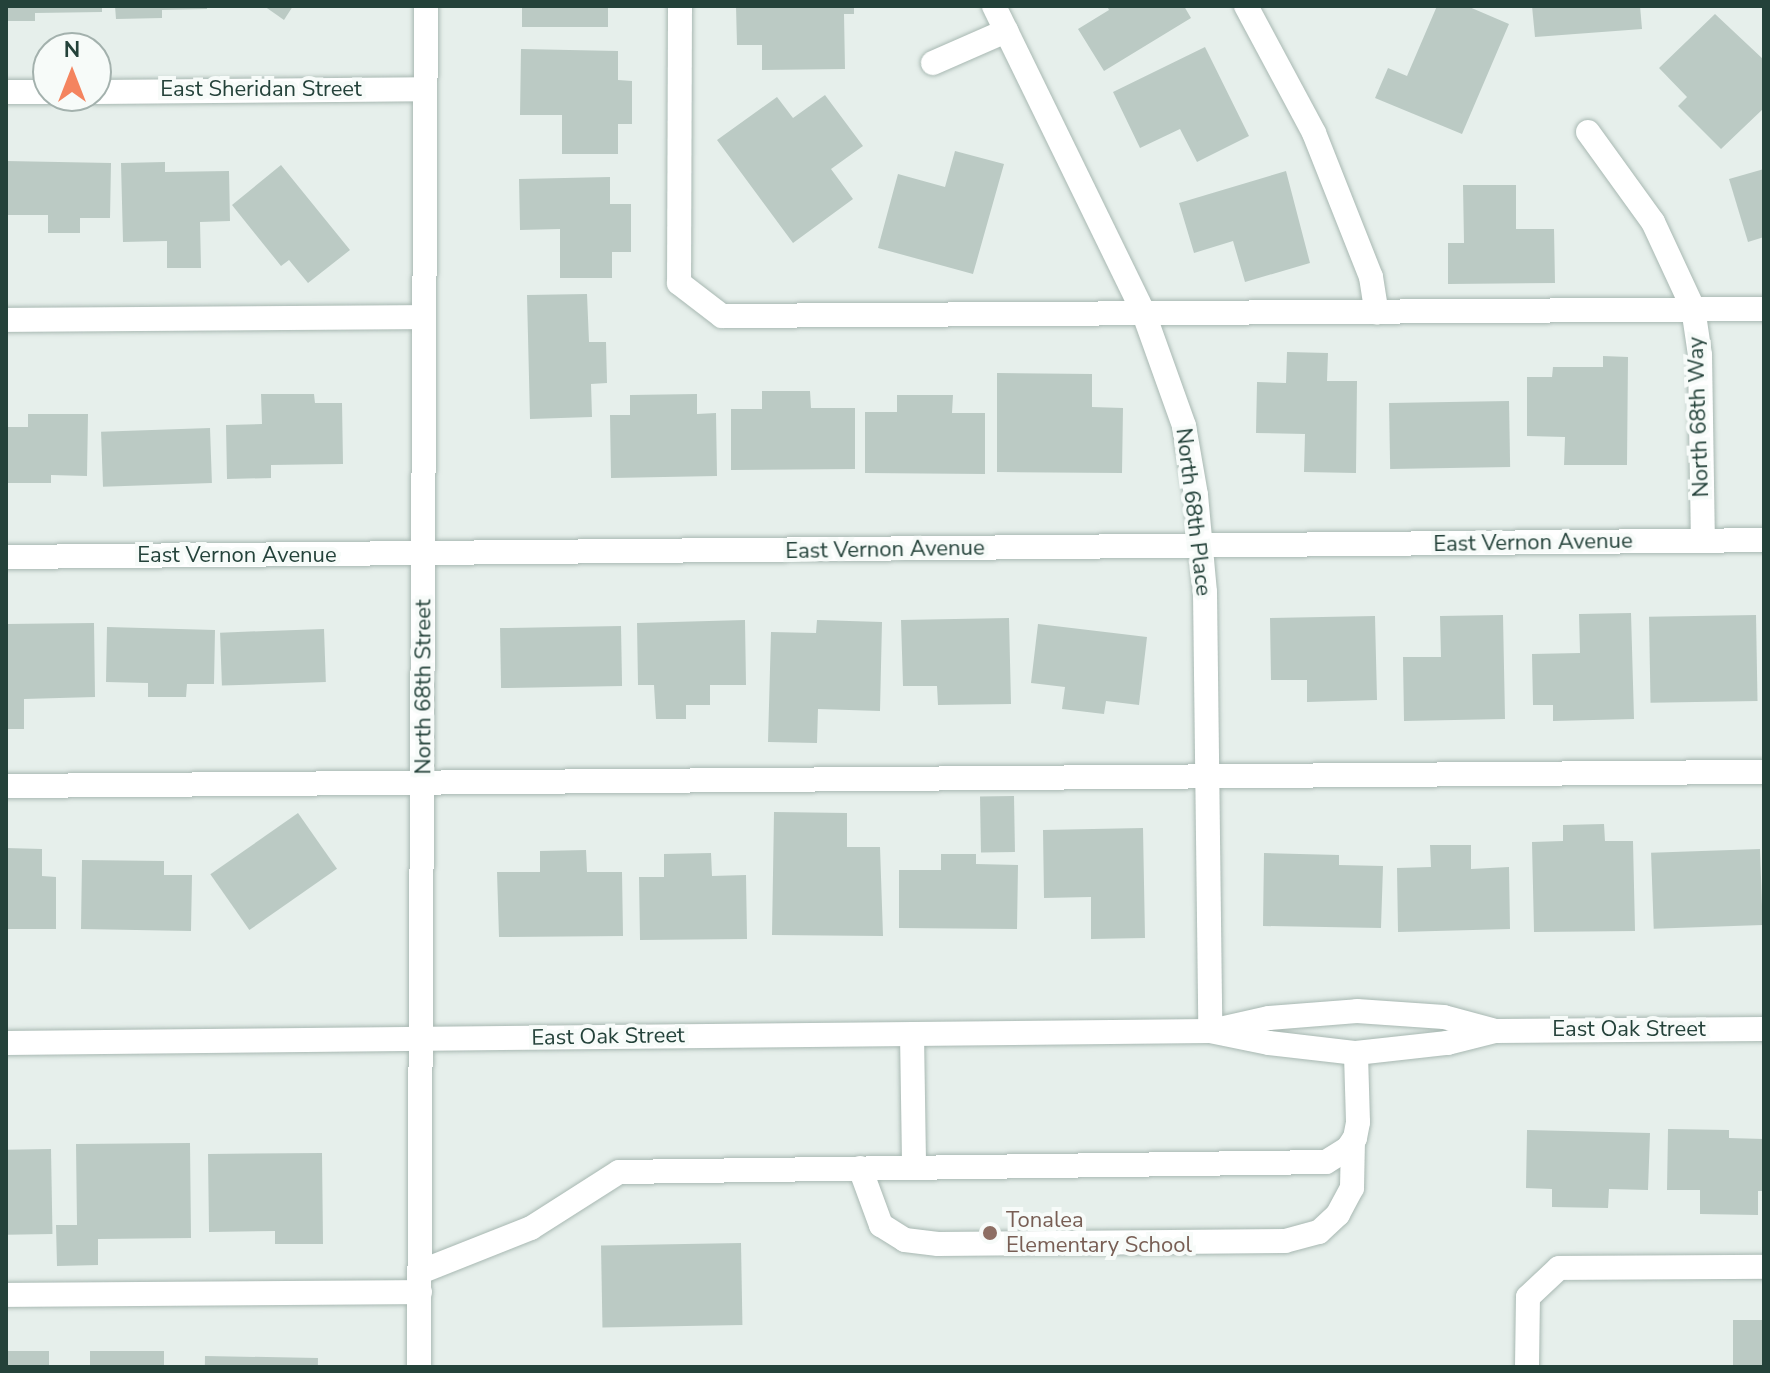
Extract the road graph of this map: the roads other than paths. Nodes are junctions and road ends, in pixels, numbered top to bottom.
1 (426, 6) edge
2 (680, 6) edge
3 (994, 6) edge
4 (1246, 6) edge
5 (1006, 31) junction
6 (933, 63) dead end
7 (425, 89) junction
8 (6, 92) edge
9 (32, 92) edge
10 (112, 92) edge
11 (1588, 132) dead end
12 (1693, 308) junction
13 (1764, 309) edge
14 (1377, 313) junction
15 (1144, 314) junction
16 (424, 317) junction
17 (6, 320) edge
18 (1703, 540) junction
19 (1764, 540) edge
20 (1201, 548) junction
21 (424, 554) junction
22 (6, 557) edge
23 (1764, 772) edge
24 (1207, 778) junction
25 (423, 782) junction
26 (6, 786) edge
27 (1764, 1029) edge
28 (1210, 1031) junction
29 (1495, 1031) junction
30 (912, 1034) junction
31 (421, 1039) junction
32 (6, 1043) edge
33 (1356, 1053) junction
34 (1353, 1141) junction
35 (860, 1168) junction
36 (914, 1168) junction
37 (1764, 1267) edge
38 (420, 1282) junction
39 (6, 1295) edge
40 (419, 1367) edge
41 (1527, 1367) edge

1 - 7 street, North 68th Street
2 - 15 street
3 - 5 street, North 68th Place
4 - 14 street
5 - 6 street
5 - 15 street, North 68th Place
7 - 10 street, East Sheridan Street
7 - 16 street, North 68th Street
8 - 9 street
11 - 12 street, North 68th Way
12 - 13 street
12 - 14 street
12 - 18 street, North 68th Way
14 - 15 street
15 - 20 street, North 68th Place
16 - 17 street
16 - 21 street, North 68th Street
18 - 19 street, East Vernon Avenue
18 - 20 street, East Vernon Avenue
20 - 21 street, East Vernon Avenue
20 - 24 street, North 68th Place
21 - 22 street, East Vernon Avenue
21 - 25 street, North 68th Street
23 - 24 street
24 - 25 street
24 - 28 street, North 68th Place
25 - 26 street
25 - 31 street, North 68th Street
27 - 29 street, East Oak Street
28 - 29 street, East Oak Street
28 - 30 street, East Oak Street
28 - 33 street, East Oak Street
29 - 33 street, East Oak Street
30 - 31 street, East Oak Street
30 - 36 street
31 - 32 street, East Oak Street
31 - 38 street, North 68th Street
33 - 34 street
34 - 35 street
34 - 36 street
35 - 36 street
35 - 38 street
37 - 41 street
38 - 39 street
38 - 40 street, North 68th Street

